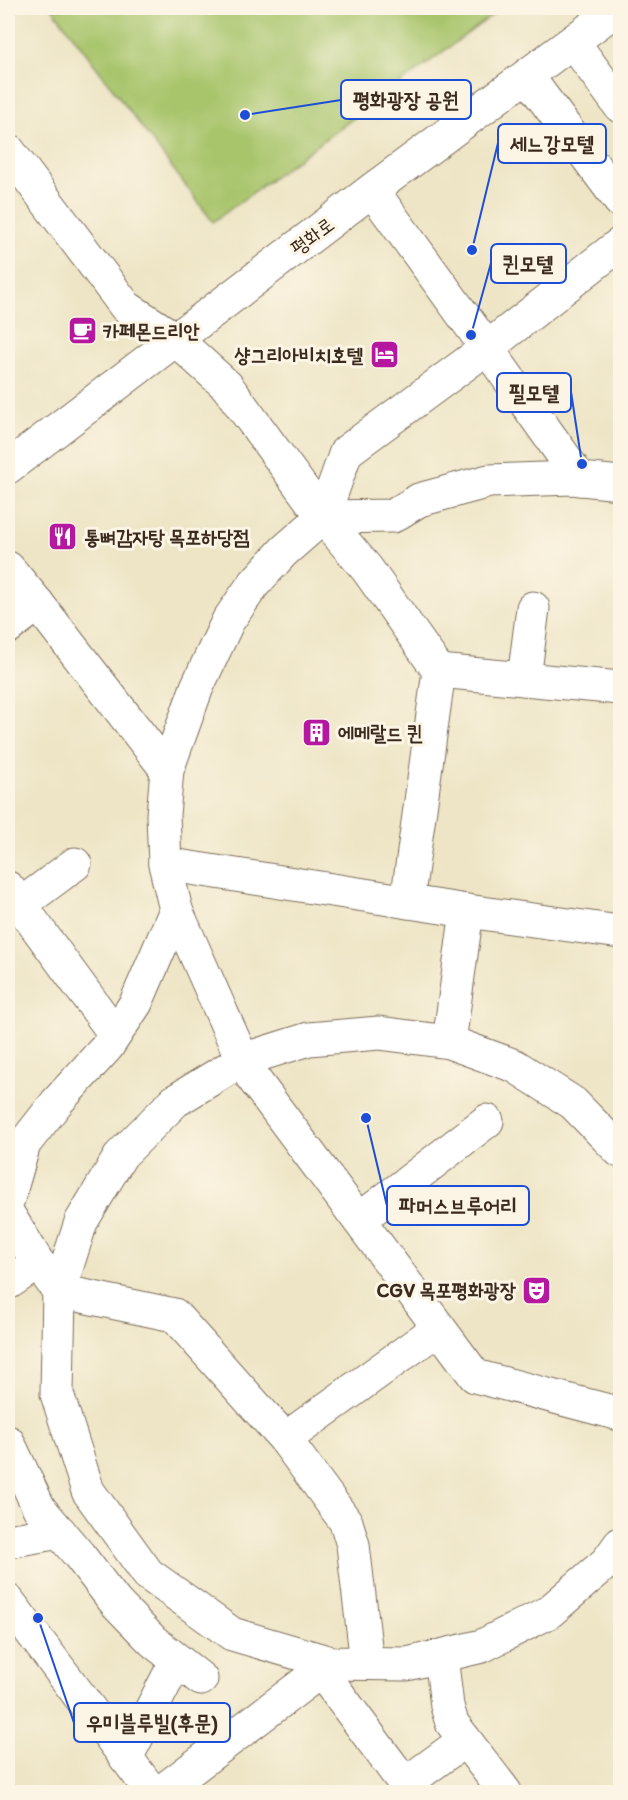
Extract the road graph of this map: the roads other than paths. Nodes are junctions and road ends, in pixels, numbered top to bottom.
1 (618, 8) edge
2 (573, 42) junction
3 (527, 76) junction
4 (621, 106) edge
5 (10, 158) edge
6 (372, 190) junction
7 (621, 201) edge
8 (621, 244) edge
9 (176, 339) junction
10 (487, 348) junction
11 (8, 467) edge
12 (580, 479) junction
13 (621, 483) edge
14 (322, 518) junction
15 (8, 568) edge
16 (38, 604) junction
17 (533, 608) dead end
18 (8, 627) edge
19 (439, 671) junction
20 (524, 680) junction
21 (621, 688) edge
22 (167, 770) junction
23 (75, 864) dead end
24 (165, 864) junction
25 (14, 896) edge
26 (407, 902) junction
27 (176, 910) junction
28 (467, 911) junction
29 (621, 932) edge
30 (115, 1034) junction
31 (449, 1042) junction
32 (242, 1060) junction
33 (488, 1121) dead end
34 (621, 1151) edge
35 (8, 1199) edge
36 (8, 1214) edge
37 (359, 1220) junction
38 (38, 1263) junction
39 (8, 1283) edge
40 (59, 1291) junction
41 (439, 1328) junction
42 (621, 1414) edge
43 (285, 1439) junction
44 (8, 1442) edge
45 (60, 1532) junction
46 (8, 1541) edge
47 (621, 1544) edge
48 (8, 1601) edge
49 (441, 1656) junction
50 (367, 1663) junction
51 (326, 1667) junction
52 (465, 1740) junction
53 (126, 1758) junction
54 (152, 1792) edge
55 (161, 1792) edge
56 (505, 1792) edge

1 - 2 street, 평화로
2 - 3 street, 평화로
2 - 4 street
3 - 6 street, 평화로
3 - 7 street
5 - 9 street
6 - 9 street, 평화로
6 - 10 street
8 - 10 street
9 - 11 street, 평화로
9 - 14 street
10 - 12 street
10 - 14 street
12 - 13 street
12 - 14 street
14 - 19 street
14 - 22 street
15 - 16 street
16 - 18 street
16 - 22 street
17 - 20 street
19 - 20 street
19 - 26 street
20 - 21 street
22 - 24 street
23 - 25 street
24 - 26 street
24 - 27 street
25 - 30 street
26 - 28 street
27 - 30 street
27 - 32 street
28 - 29 street
28 - 31 street
30 - 35 street
31 - 32 street
31 - 34 street
32 - 37 street
32 - 40 street
33 - 37 street
36 - 38 street
37 - 41 street
38 - 39 street
38 - 40 street
40 - 43 street
40 - 51 street
41 - 42 street
41 - 43 street
43 - 50 street
44 - 45 street
45 - 46 street
45 - 53 street
47 - 49 street
48 - 53 street
49 - 50 street
49 - 52 street
50 - 51 street
51 - 52 street
51 - 55 street
52 - 56 street
53 - 54 street

